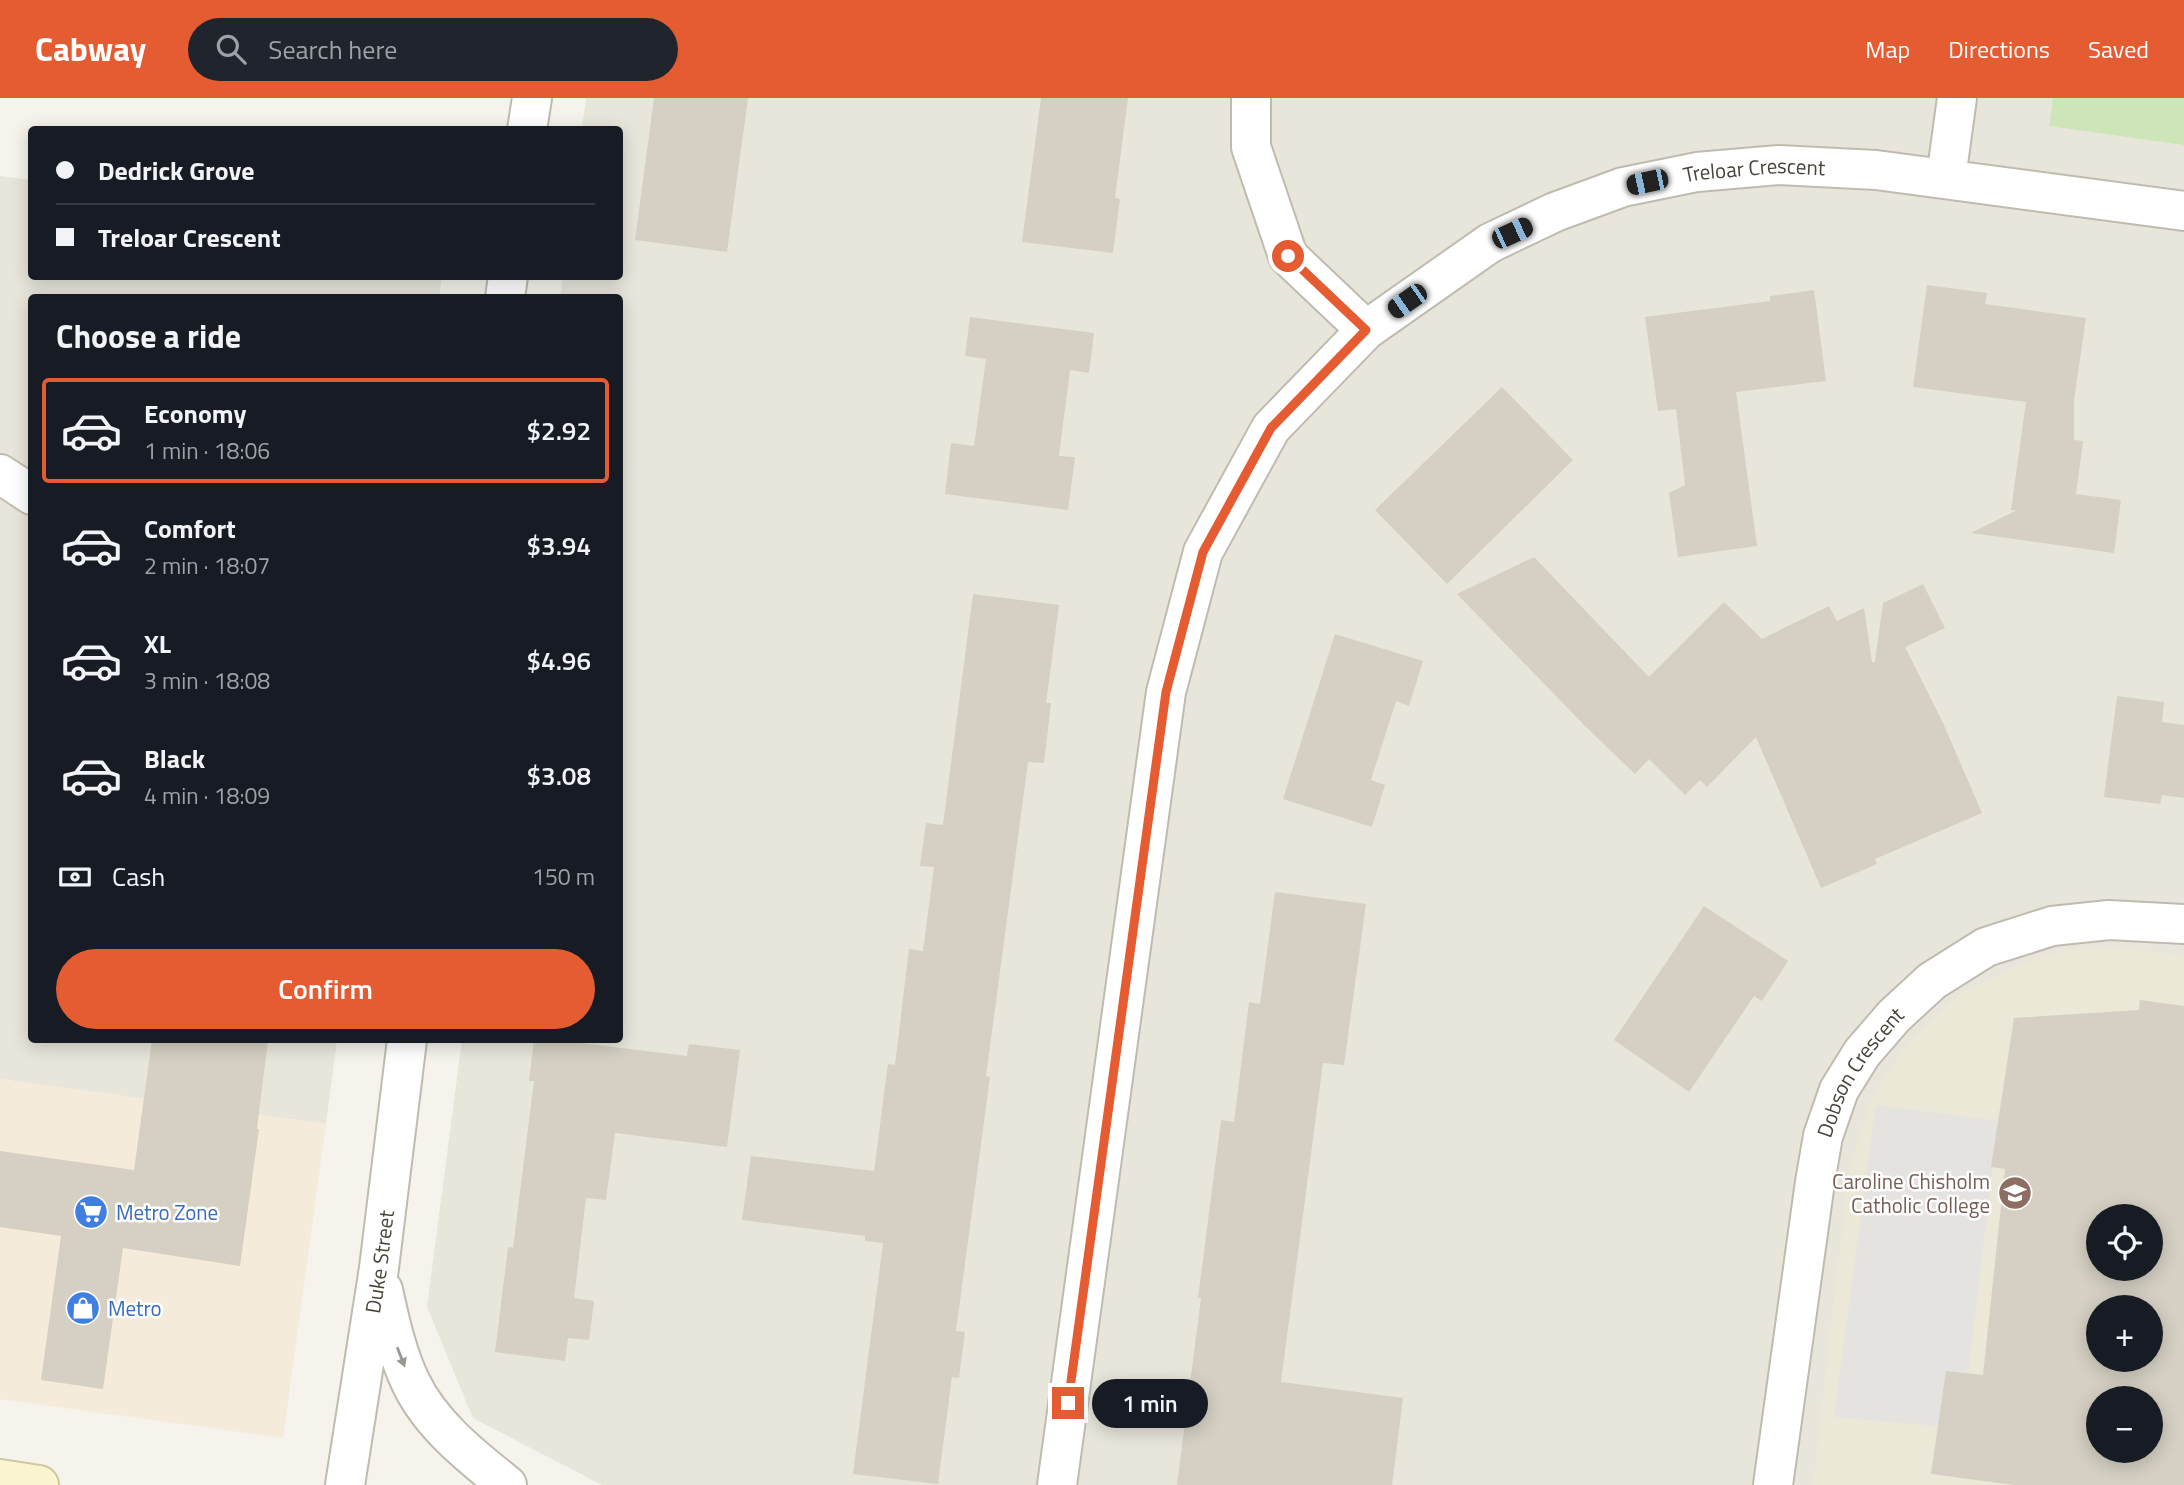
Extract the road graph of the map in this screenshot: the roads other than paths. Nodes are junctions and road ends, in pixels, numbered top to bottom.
1 (531, 98) edge
2 (1251, 98) edge
3 (1957, 98) edge
4 (528, 126) edge
5 (1946, 178) junction
6 (2184, 211) edge
7 (1366, 330) junction
8 (0, 474) edge
9 (28, 492) edge
10 (2184, 924) edge
11 (407, 1043) edge
12 (379, 1268) junction
13 (0, 1479) edge
14 (39, 1485) edge
15 (345, 1485) edge
16 (507, 1485) edge
17 (1057, 1485) edge
18 (1773, 1485) edge

1 - 4 street
2 - 7 street
3 - 5 street
5 - 6 street, Treloar Crescent
5 - 7 street, Treloar Crescent
7 - 17 street, Treloar Crescent
8 - 9 street
10 - 18 street, Dobson Crescent
11 - 12 street, Duke Street
12 - 15 street, Duke Street
12 -> 16 street
13 - 14 main road

